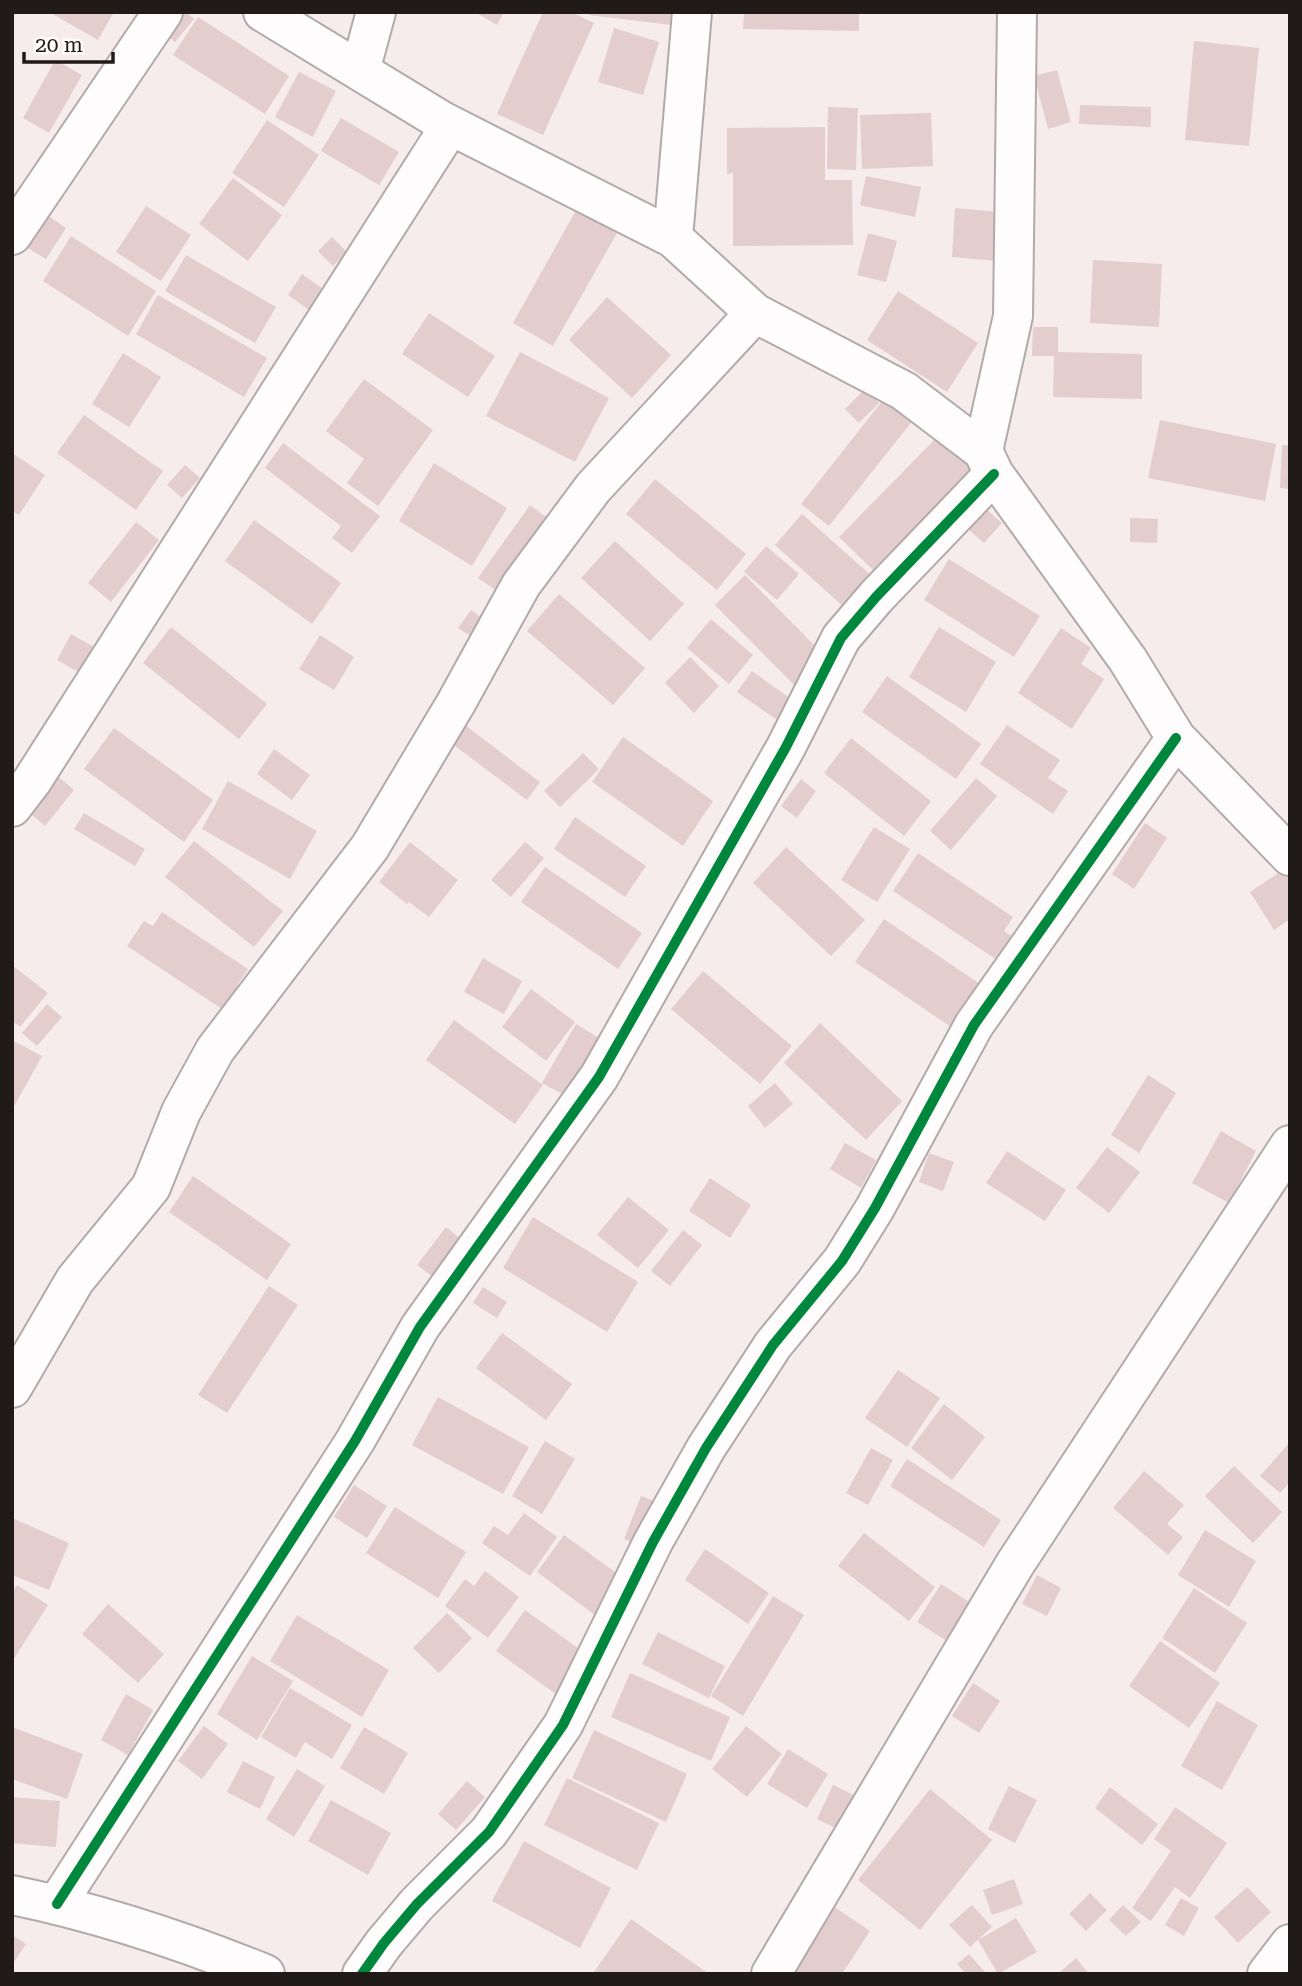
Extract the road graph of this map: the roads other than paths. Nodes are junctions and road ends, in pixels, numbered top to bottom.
1 (163, 12) edge
2 (263, 12) edge
3 (376, 12) edge
4 (692, 12) edge
5 (1017, 12) edge
6 (360, 71) junction
7 (450, 126) junction
8 (12, 235) edge
9 (673, 239) junction
10 (755, 313) junction
11 (988, 463) junction
12 (1176, 738) junction
13 (12, 807) edge
14 (1290, 856) edge
15 (1290, 1145) edge
16 (12, 1388) edge
17 (12, 1895) edge
18 (57, 1904) junction
19 (1290, 1944) edge
20 (195, 1962) edge
21 (265, 1974) edge
22 (362, 1974) edge
23 (771, 1974) edge
24 (1267, 1974) edge

1 - 8 street
2 - 6 street
3 - 6 street
4 - 9 street
5 - 11 street
6 - 7 street
7 - 9 street
7 - 13 street
9 - 10 street
10 - 11 street
10 - 16 street
11 - 12 street
11 - 18 street
12 - 14 street
12 - 22 street
15 - 23 street
17 - 18 street
18 - 20 street
19 - 24 street
20 - 21 street

